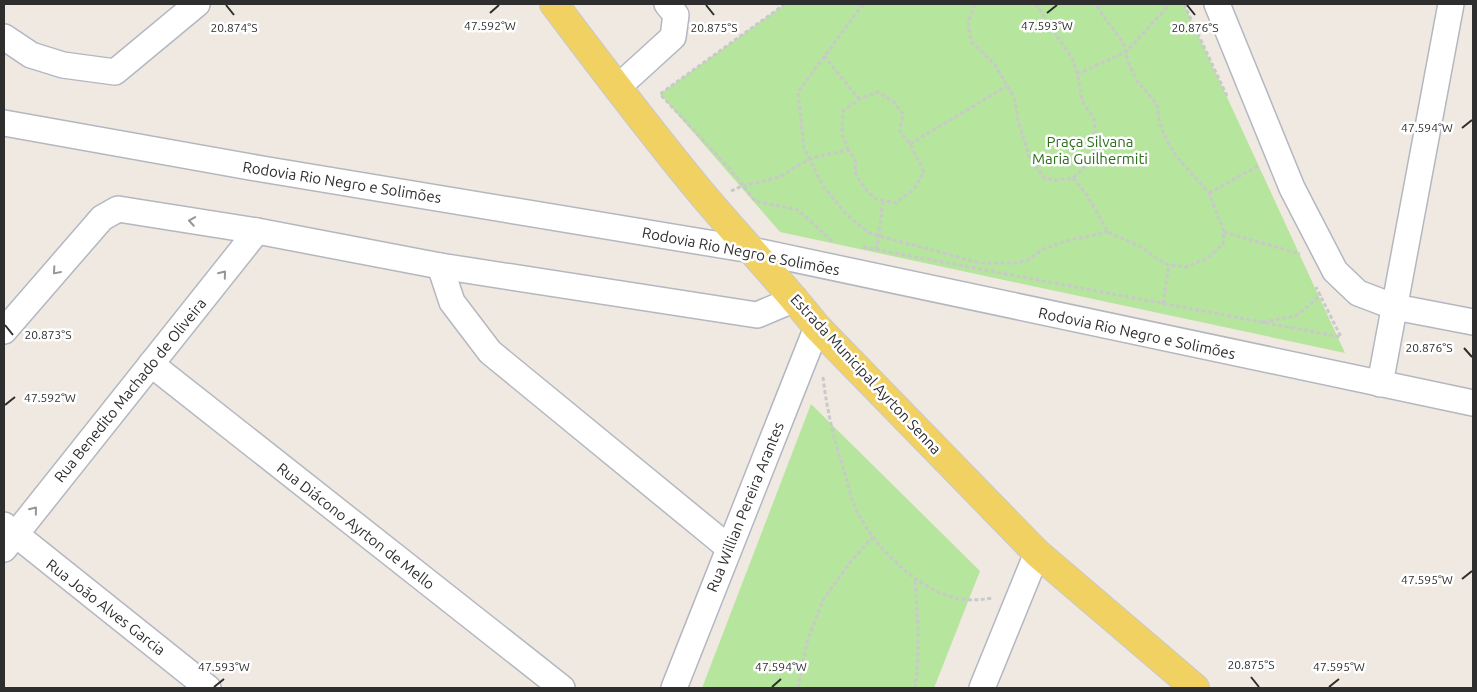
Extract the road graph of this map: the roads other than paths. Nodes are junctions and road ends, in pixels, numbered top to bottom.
1 (197, 4) edge
2 (554, 4) edge
3 (667, 4) edge
4 (1217, 4) edge
5 (1233, 4) edge
6 (1451, 4) edge
7 (1229, 31) junction
8 (4, 37) edge
9 (617, 88) junction
10 (4, 123) edge
11 (257, 232) junction
12 (752, 250) junction
13 (440, 266) junction
14 (795, 299) junction
15 (1395, 307) junction
16 (1473, 322) edge
17 (817, 327) junction
18 (4, 331) edge
19 (151, 364) junction
20 (1380, 384) junction
21 (1473, 403) edge
22 (7, 536) edge
23 (729, 548) junction
24 (1037, 553) junction
25 (208, 688) edge
26 (562, 688) edge
27 (674, 688) edge
28 (982, 688) edge
29 (1195, 688) edge

1 - 8 street
2 - 9 main road, Estrada Municipal Ayrton Senna
3 - 9 street
4 - 7 street
5 - 7 street
6 - 15 street
7 - 15 street
9 - 12 main road, Estrada Municipal Ayrton Senna
10 - 12 street, Rodovia Rio Negro e Solimões
11 - 13 street
11 -> 18 street
19 -> 11 street, Rua Benedito Machado de Oliveira
12 - 14 main road, Estrada Municipal Ayrton Senna
12 - 20 street, Rodovia Rio Negro e Solimões
13 - 14 street
13 - 23 street
14 - 17 main road, Estrada Municipal Ayrton Senna
15 - 16 street
15 - 20 street
17 - 23 street, Rua Willian Pereira Arantes
17 - 24 main road, Estrada Municipal Ayrton Senna
22 -> 19 street, Rua Benedito Machado de Oliveira
19 - 26 street, Rua Diácono Ayrton de Mello
20 - 21 street, Rodovia Rio Negro e Solimões
22 - 25 street, Rua João Alves Garcia
23 - 27 street, Rua Willian Pereira Arantes
24 - 28 street
24 - 29 main road, Estrada Municipal Ayrton Senna

